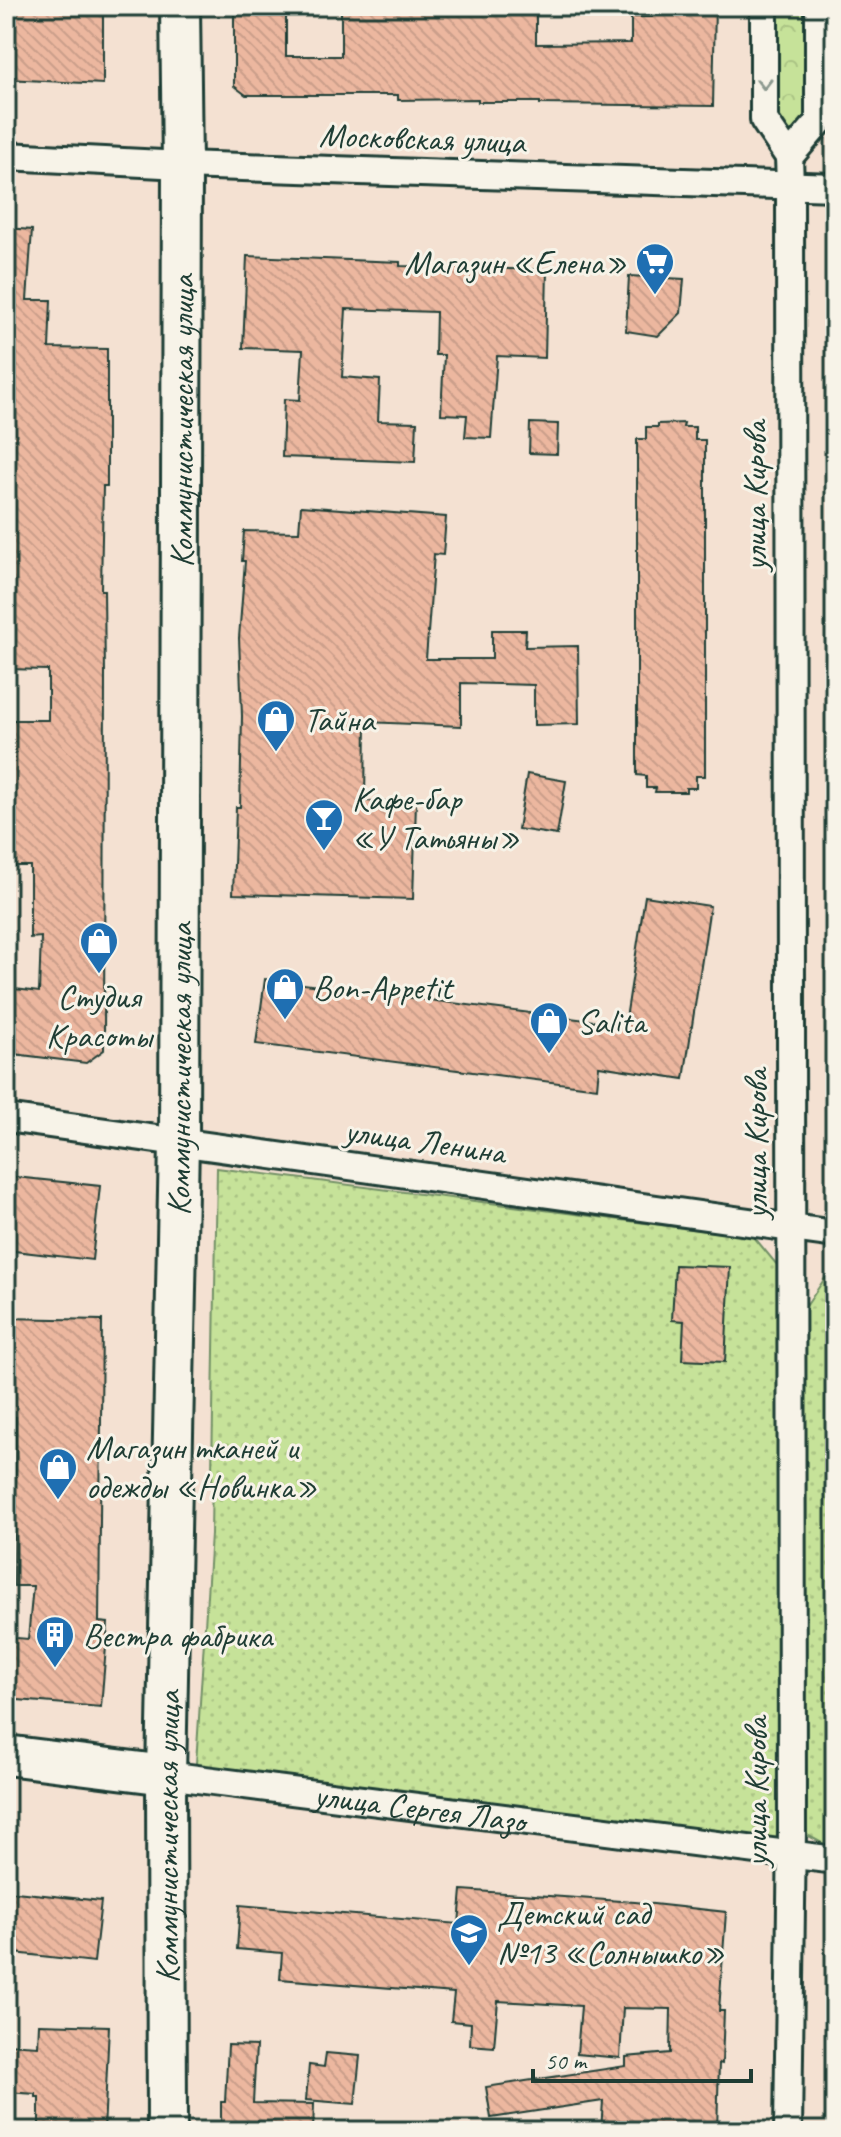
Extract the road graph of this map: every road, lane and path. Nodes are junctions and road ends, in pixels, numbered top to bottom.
1 (180, 6) edge
2 (764, 6) edge
3 (819, 6) edge
4 (6, 156) edge
5 (789, 157) junction
6 (182, 165) junction
7 (790, 185) junction
8 (835, 187) edge
9 (6, 1118) edge
10 (179, 1143) junction
11 (791, 1227) junction
12 (835, 1234) edge
13 (6, 1755) edge
14 (166, 1775) junction
15 (792, 1854) junction
16 (835, 1860) edge
17 (167, 2131) edge
18 (788, 2131) edge

1 - 6 main road, Коммунистическая улица
2 -> 5 street
3 - 5 street
4 - 6 street, Московская улица
5 - 7 street, улица Кирова
6 - 7 street, Московская улица
6 - 10 main road, Коммунистическая улица
7 - 8 street, Московская улица
7 - 11 street, улица Кирова
9 - 10 street, улица Ленина
10 - 11 street, улица Ленина
10 - 14 main road, Коммунистическая улица
11 - 12 street, улица Ленина
11 - 15 street, улица Кирова
13 - 14 main road, улица Сергея Лазо
14 - 15 street, улица Сергея Лазо
14 - 17 main road, Коммунистическая улица
15 - 16 street, улица Сергея Лазо
15 - 18 street, улица Кирова

